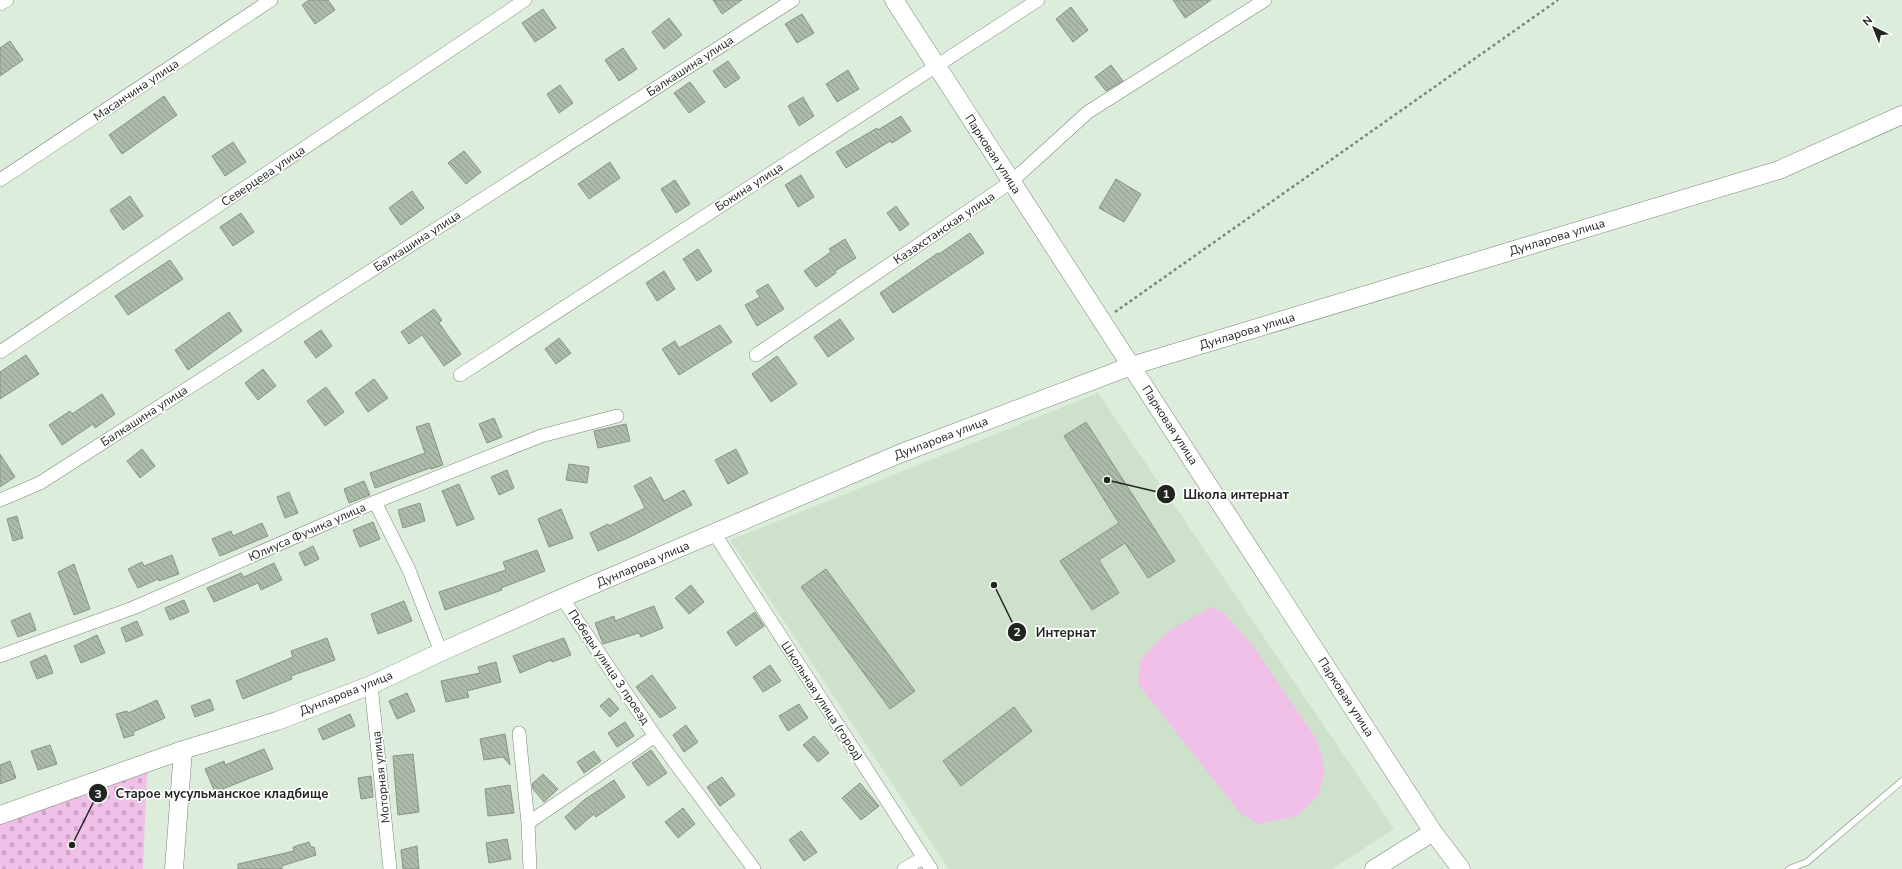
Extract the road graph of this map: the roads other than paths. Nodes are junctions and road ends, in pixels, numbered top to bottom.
1 (7, 0) edge
2 (271, 0) edge
3 (525, 0) edge
4 (793, 0) edge
5 (894, 0) edge
6 (1038, 0) edge
7 (1265, 0) edge
8 (0, 4) edge
9 (936, 66) junction
10 (1902, 115) edge
11 (0, 180) edge
12 (1011, 182) junction
13 (0, 352) edge
14 (756, 355) dead end
15 (1131, 366) junction
16 (460, 375) dead end
17 (617, 416) dead end
18 (0, 500) edge
19 (375, 502) junction
20 (714, 533) junction
21 (562, 598) junction
22 (441, 652) junction
23 (0, 656) edge
24 (371, 685) junction
25 (519, 733) dead end
26 (655, 736) junction
27 (184, 750) junction
28 (1902, 781) edge
29 (0, 815) edge
30 (528, 823) junction
31 (1433, 832) junction
32 (923, 858) junction
33 (174, 869) edge
34 (390, 869) edge
35 (530, 869) edge
36 (754, 869) edge
37 (904, 869) edge
38 (931, 869) edge
39 (1374, 869) edge
40 (1461, 869) edge
41 (1789, 869) edge

1 - 8 street
2 - 11 street, Масанчина улица
3 - 13 street, Северцева улица
4 - 18 street, Балкашина улица
5 - 9 street, Парковая улица
6 - 9 street, Бокина улица
7 - 12 street, Казахстанская улица
9 - 12 street, Парковая улица
9 - 16 street, Бокина улица
10 - 15 street, Дунларова улица
12 - 14 street, Казахстанская улица
12 - 15 street, Парковая улица
15 - 20 street, Дунларова улица
15 - 31 street, Парковая улица
17 - 19 street, Юлиуса Фучика улица
19 - 22 street
19 - 23 street, Юлиуса Фучика улица
20 - 21 street, Дунларова улица
20 - 32 street, Школьная улица (город)
21 - 22 street, Дунларова улица
21 - 26 street, Победы улица 3 проезд
22 - 24 street, Дунларова улица
24 - 27 street, Дунларова улица
24 - 34 street, Моторная улица
25 - 30 street
26 - 30 street, Победы улица 3 проезд
26 - 36 street, Победы улица 3 проезд
27 - 29 street, Дунларова улица
27 - 33 street
28 - 41 lane
30 - 35 street
31 - 39 street
31 - 40 street, Парковая улица
32 - 37 street
32 - 38 street, Школьная улица (город)

